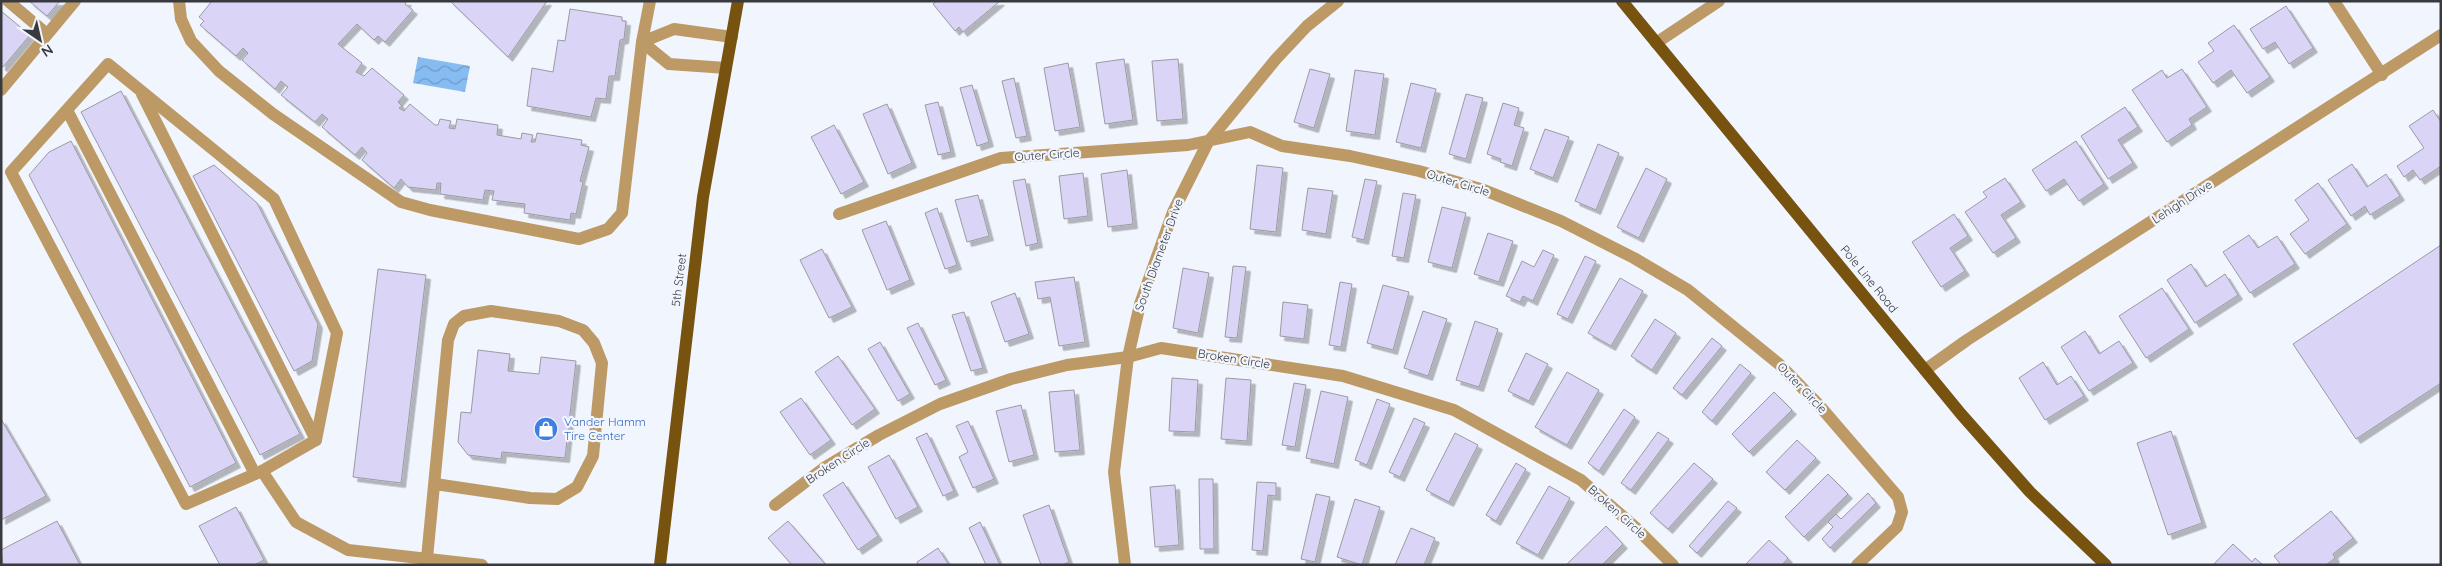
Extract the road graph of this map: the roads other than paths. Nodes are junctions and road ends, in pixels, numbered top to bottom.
1 (8, 1) edge
2 (75, 1) edge
3 (179, 1) edge
4 (650, 1) edge
5 (738, 1) edge
6 (1338, 1) edge
7 (1622, 1) edge
8 (1718, 1) edge
9 (2334, 1) edge
10 (47, 34) junction
11 (2441, 36) edge
12 (732, 37) junction
13 (642, 42) junction
14 (1656, 43) junction
15 (726, 68) junction
16 (2382, 75) junction
17 (1, 90) edge
18 (140, 90) junction
19 (67, 110) junction
20 (1208, 142) junction
21 (839, 214) dead end
22 (1128, 356) junction
23 (1925, 370) junction
24 (316, 440) junction
25 (259, 472) junction
26 (435, 484) junction
27 (775, 505) dead end
28 (427, 558) junction
29 (482, 565) edge
30 (660, 565) edge
31 (1124, 565) edge
32 (1673, 565) edge
33 (1856, 565) edge
34 (2106, 565) edge

1 - 10 street
2 - 10 street
3 - 13 street
4 - 13 street
5 - 12 main road, 5th Street
6 - 20 street, South Diameter Drive
7 - 14 main road, Pole Line Road
8 - 14 street
9 - 16 street
10 - 17 street
11 - 16 street, Lehigh Drive
12 - 13 street
12 - 15 main road, 5th Street
13 - 15 street
14 - 23 main road, Pole Line Road
15 - 30 main road, 5th Street
16 - 23 street, Lehigh Drive
18 - 19 street
18 - 24 street
18 - 24 street
19 - 25 street
19 - 25 street
20 - 21 street, Outer Circle
20 - 22 street, South Diameter Drive
20 - 33 street, Outer Circle
22 - 27 street, Broken Circle
22 - 31 street, South Diameter Drive
22 - 32 street, Broken Circle
23 - 34 main road, Pole Line Road
24 - 25 street
25 - 28 street
26 - 26 street
26 - 28 street
28 - 29 street

